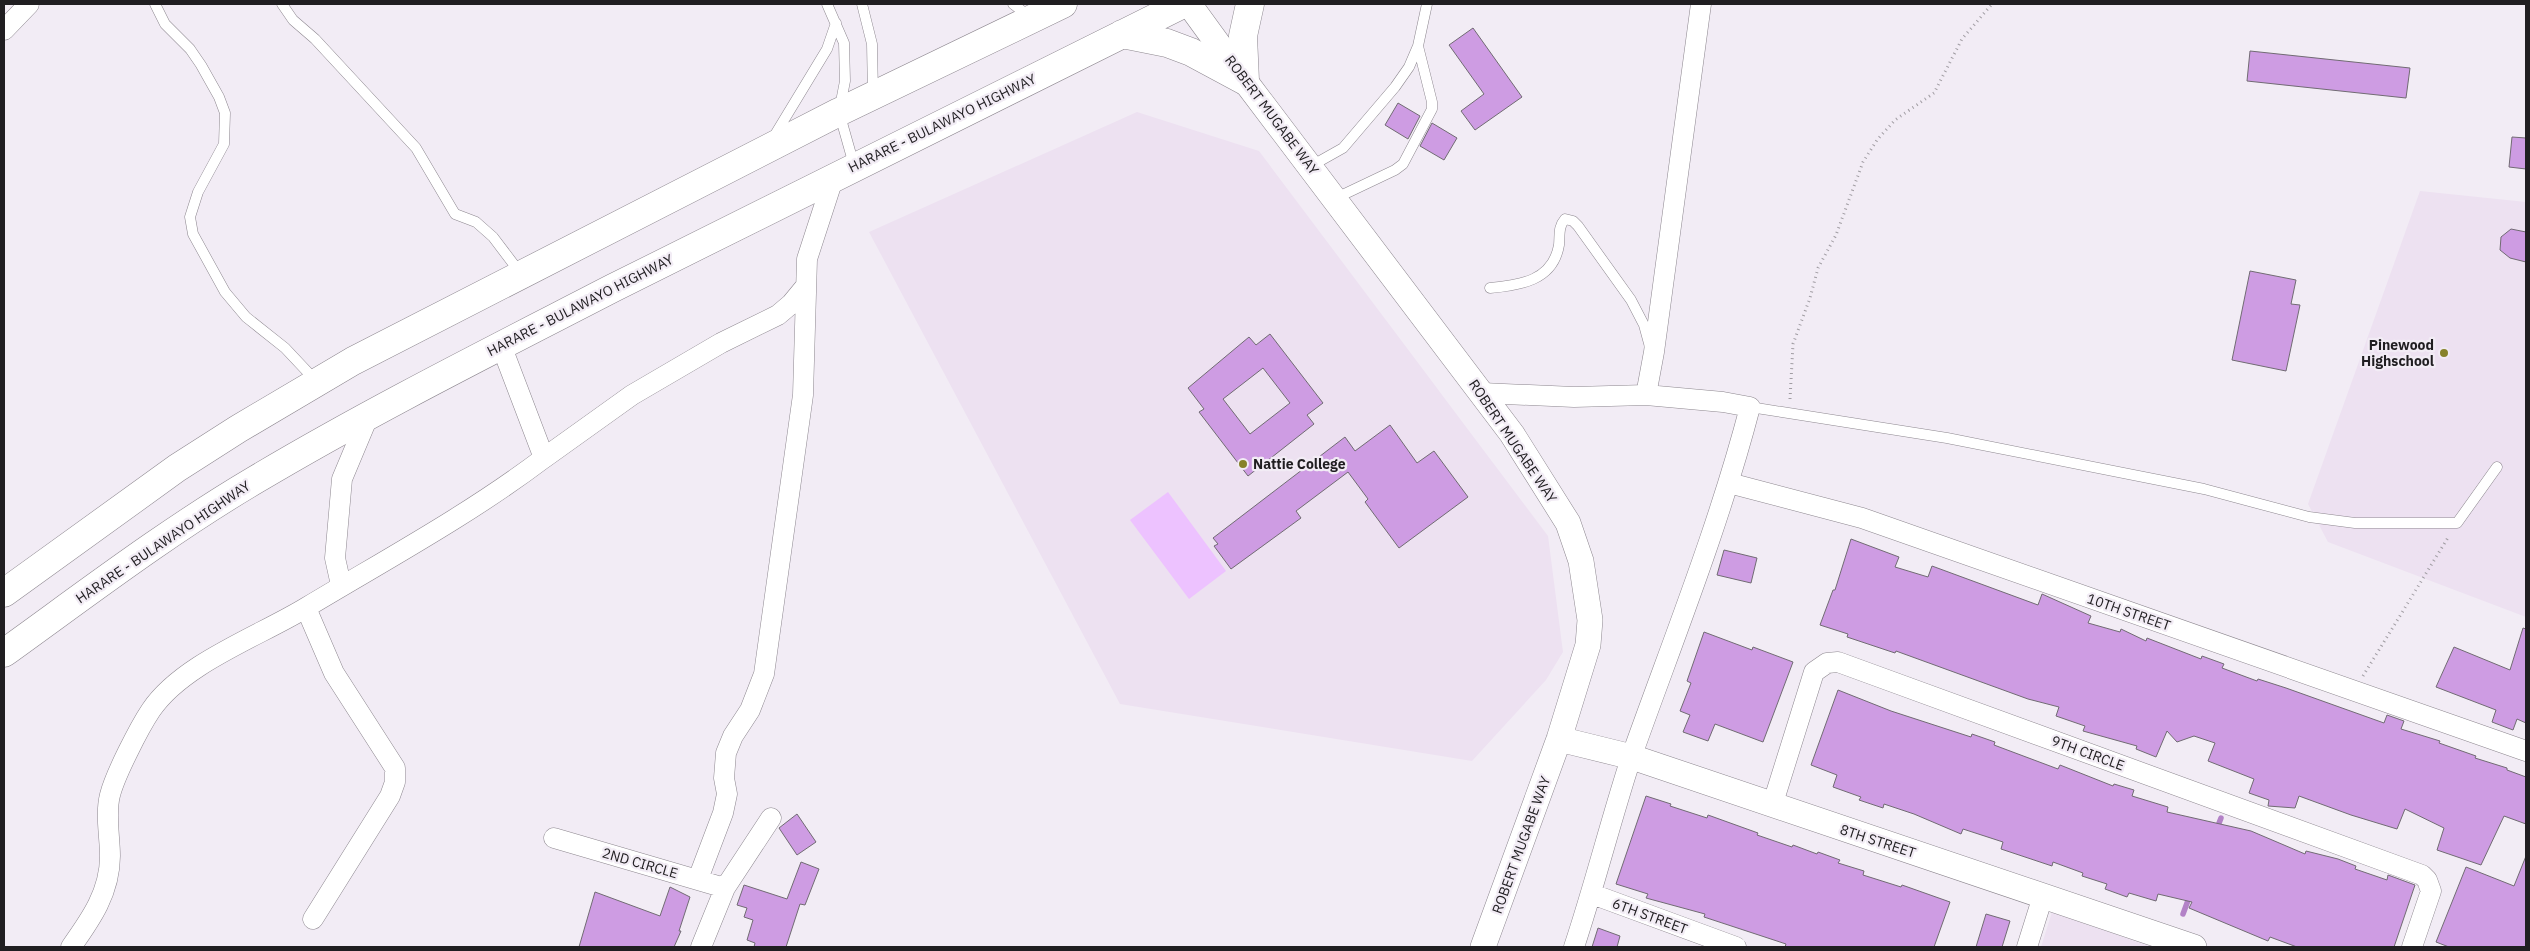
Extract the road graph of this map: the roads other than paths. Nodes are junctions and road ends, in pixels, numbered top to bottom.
1 (30, 4) edge
2 (155, 4) edge
3 (282, 4) edge
4 (827, 4) edge
5 (862, 4) edge
6 (1063, 4) edge
7 (1183, 4) edge
8 (1190, 4) edge
9 (1250, 4) edge
10 (1427, 4) edge
11 (1701, 4) edge
12 (1022, 11) edge
13 (836, 23) junction
14 (4, 30) edge
15 (1122, 34) junction
16 (1418, 46) junction
17 (1245, 80) junction
18 (873, 97) junction
19 (839, 112) junction
20 (764, 152) junction
21 (1311, 166) junction
22 (844, 170) junction
23 (1334, 199) junction
24 (521, 275) junction
25 (805, 287) junction
26 (1490, 288) dead end
27 (501, 345) junction
28 (1654, 352) junction
29 (318, 383) junction
30 (1482, 392) junction
31 (1646, 395) junction
32 (1750, 407) junction
33 (368, 417) junction
34 (544, 458) junction
35 (2497, 468) dead end
36 (1729, 483) junction
37 (341, 585) junction
38 (4, 593) edge
39 (306, 608) junction
40 (4, 653) edge
41 (1560, 739) junction
42 (2526, 751) edge
43 (1632, 757) junction
44 (1772, 806) junction
45 (771, 818) dead end
46 (554, 838) dead end
47 (698, 879) junction
48 (726, 888) junction
49 (1592, 894) junction
50 (2043, 896) junction
51 (312, 919) dead end
52 (71, 947) edge
53 (701, 947) edge
54 (1483, 947) edge
55 (1574, 947) edge
56 (1736, 947) edge
57 (2027, 947) edge
58 (2195, 947) edge
59 (2412, 947) edge

1 - 14 street
2 - 29 lane
3 - 24 lane
4 - 13 lane
5 - 18 lane
6 - 12 highway
7 - 15 highway, HARARE - BULAWAYO HIGHWAY
8 - 17 street, ROBERT MUGABE WAY
9 - 17 highway
10 - 16 lane
11 - 28 street
12 - 18 highway
13 - 19 lane
13 - 20 lane
15 - 17 highway
15 - 22 highway, HARARE - BULAWAYO HIGHWAY
16 - 21 lane
16 - 23 lane
17 - 21 street, ROBERT MUGABE WAY
18 - 19 highway
19 - 20 highway
19 - 22 lane
20 - 24 highway
21 - 23 street, ROBERT MUGABE WAY
22 - 25 street
22 - 27 highway, HARARE - BULAWAYO HIGHWAY
23 - 30 street, ROBERT MUGABE WAY
24 - 29 highway
25 - 34 street
25 - 47 street
26 - 28 lane
27 - 33 highway, HARARE - BULAWAYO HIGHWAY
27 - 34 street
28 - 31 street
29 - 38 highway
30 - 31 street
30 - 41 street, ROBERT MUGABE WAY
31 - 32 street
32 - 35 lane
32 - 36 street
33 - 37 street
33 - 40 highway, HARARE - BULAWAYO HIGHWAY
34 - 37 street
36 - 42 street, 10TH STREET
36 - 43 street
37 - 39 street
39 - 51 street
39 - 52 street
41 - 43 street, 8TH STREET
41 - 54 street, ROBERT MUGABE WAY
43 - 44 street, 8TH STREET
43 - 49 street
44 - 50 street, 8TH STREET
44 - 59 street, 9TH CIRCLE
45 - 48 street
46 - 47 street, 2ND CIRCLE
47 - 48 street, 2ND CIRCLE
48 - 53 street
49 - 55 street
49 - 56 street, 6TH STREET
50 - 57 street
50 - 58 street, 8TH STREET

